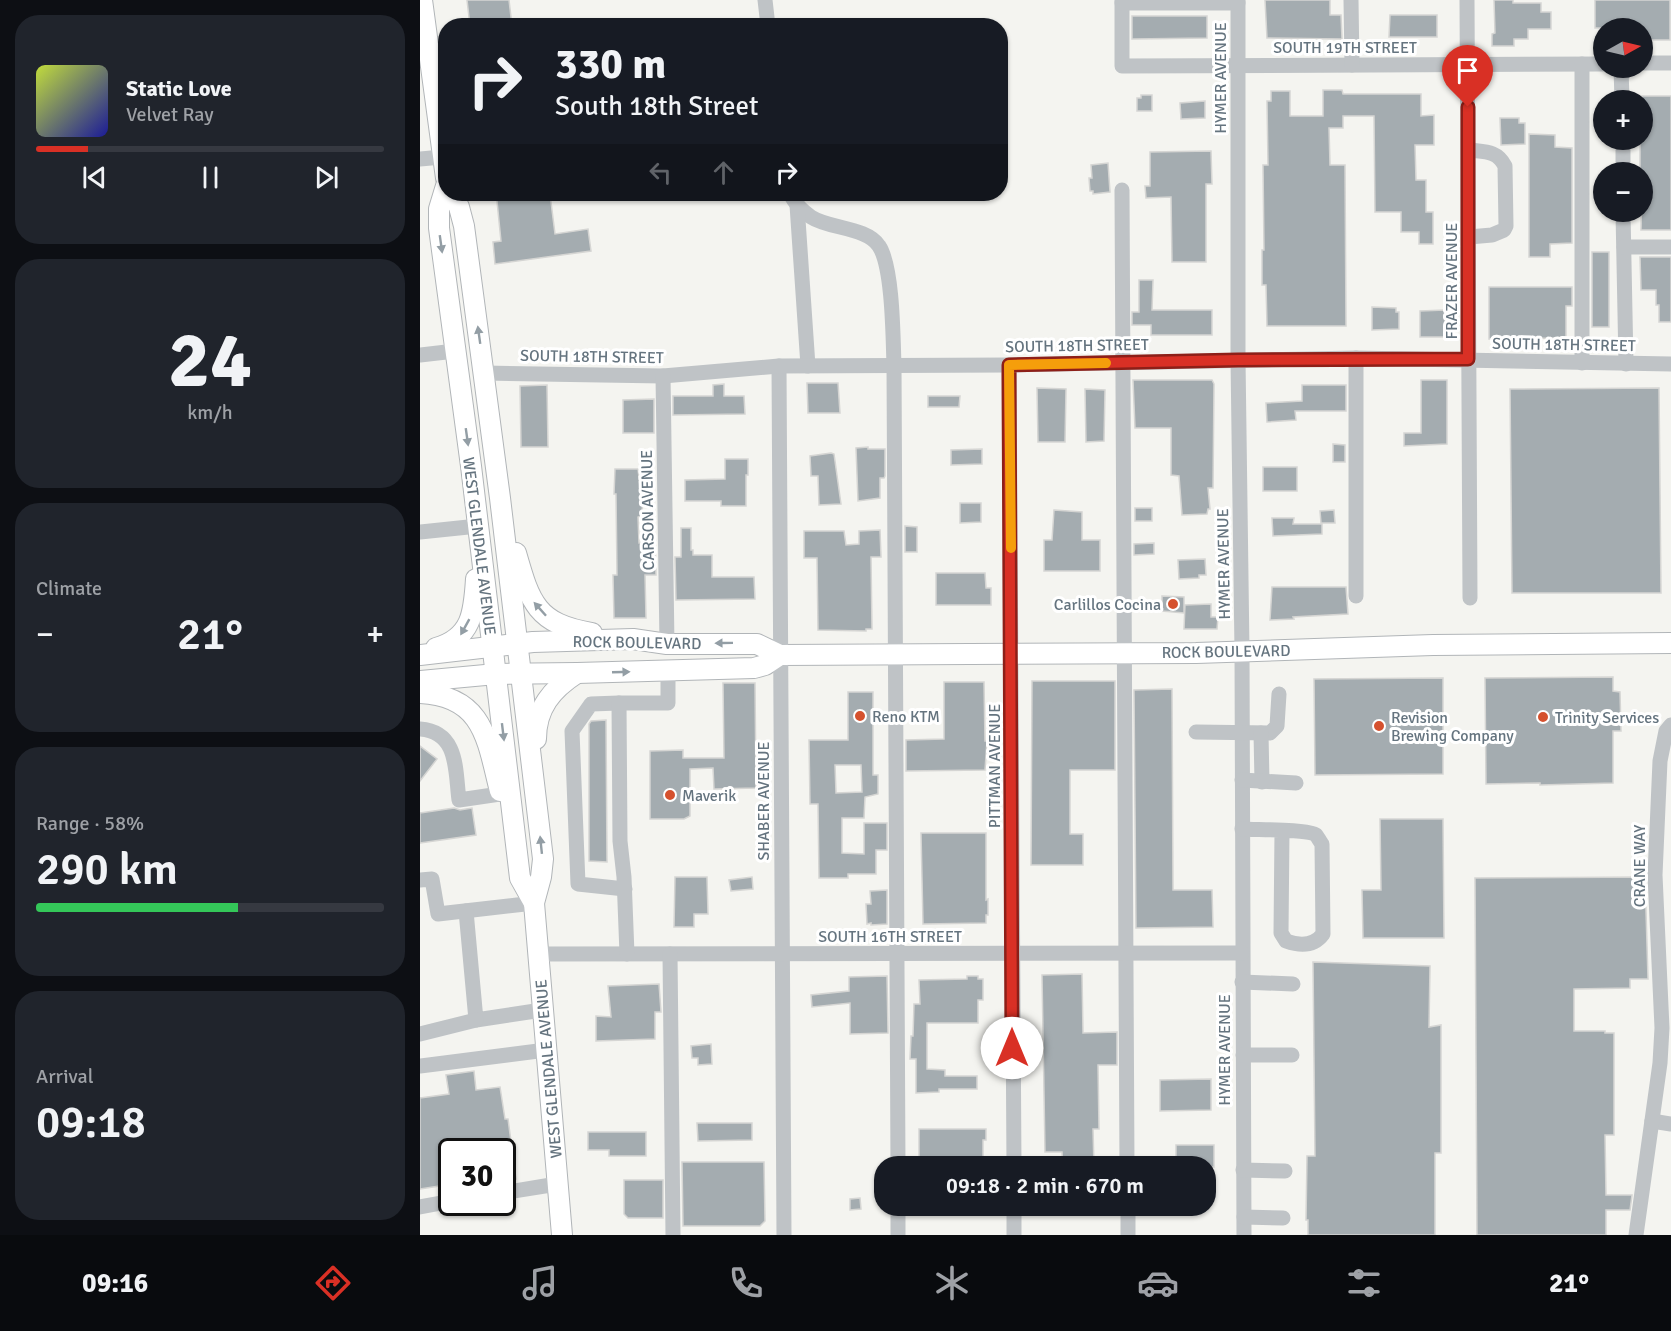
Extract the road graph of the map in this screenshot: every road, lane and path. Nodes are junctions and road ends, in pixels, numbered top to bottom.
1 (422, 0) edge
2 (765, 0) edge
3 (1351, 0) edge
4 (1467, 0) edge
5 (1122, 2) edge
6 (1238, 2) edge
7 (767, 18) edge
8 (1653, 63) edge
9 (1671, 63) edge
10 (1468, 64) junction
11 (1582, 64) junction
12 (1593, 64) edge
13 (1352, 65) junction
14 (1239, 66) junction
15 (438, 85) edge
16 (1468, 150) junction
17 (438, 157) edge
18 (420, 159) edge
19 (1122, 190) dead end
20 (441, 201) edge
21 (456, 201) edge
22 (793, 201) edge
23 (795, 201) edge
24 (1623, 222) edge
25 (1469, 237) junction
26 (1624, 247) junction
27 (1671, 247) edge
28 (455, 351) junction
29 (420, 355) edge
30 (1356, 358) junction
31 (1468, 359) junction
32 (1238, 360) junction
33 (1124, 362) junction
34 (1582, 363) junction
35 (1626, 364) junction
36 (1671, 364) edge
37 (1009, 365) junction
38 (779, 366) junction
39 (808, 366) junction
40 (894, 366) junction
41 (484, 373) junction
42 (663, 376) junction
43 (500, 498) junction
44 (478, 527) junction
45 (420, 532) edge
46 (1356, 596) dead end
47 (1470, 598) dead end
48 (633, 639) junction
49 (517, 644) junction
50 (667, 644) junction
51 (1671, 644) edge
52 (493, 646) junction
53 (1242, 651) junction
54 (1012, 653) junction
55 (1124, 653) junction
56 (420, 654) edge
57 (896, 654) junction
58 (780, 655) junction
59 (668, 671) junction
60 (521, 673) junction
61 (577, 673) junction
62 (496, 674) junction
63 (420, 681) edge
64 (420, 693) edge
65 (1279, 694) dead end
66 (619, 703) junction
67 (1671, 725) edge
68 (420, 729) edge
69 (1196, 732) dead end
70 (1242, 732) junction
71 (1262, 733) junction
72 (1242, 780) junction
73 (1262, 782) junction
74 (1296, 783) dead end
75 (535, 787) junction
76 (500, 794) junction
77 (1242, 829) junction
78 (1282, 831) junction
79 (516, 847) junction
80 (420, 880) edge
81 (625, 889) junction
82 (534, 903) junction
83 (466, 910) junction
84 (1242, 953) junction
85 (538, 954) junction
86 (627, 954) junction
87 (670, 954) junction
88 (782, 954) junction
89 (897, 954) junction
90 (1012, 954) junction
91 (1125, 954) junction
92 (1242, 982) junction
93 (1293, 984) dead end
94 (542, 1010) junction
95 (476, 1020) junction
96 (420, 1034) edge
97 (546, 1050) junction
98 (1243, 1055) junction
99 (1292, 1055) dead end
100 (420, 1066) edge
101 (1652, 1121) junction
102 (1671, 1124) edge
103 (897, 1156) edge
104 (1014, 1156) edge
105 (1127, 1156) edge
106 (1244, 1170) junction
107 (1285, 1171) dead end
108 (557, 1184) junction
109 (516, 1191) edge
110 (438, 1204) edge
111 (420, 1207) edge
112 (898, 1216) edge
113 (1014, 1216) edge
114 (1128, 1216) edge
115 (1244, 1217) junction
116 (1283, 1218) dead end
117 (562, 1235) edge
118 (673, 1235) edge
119 (784, 1235) edge
120 (898, 1235) edge
121 (1014, 1235) edge
122 (1128, 1235) edge
123 (1244, 1235) edge
124 (1636, 1235) edge

1 - 15 main road
2 - 7 street
3 - 13 street
4 - 10 street, FRAZER AVENUE
5 - 6 street
5 - 14 street, SOUTH 19TH STREET
6 - 14 street, HYMER AVENUE
8 - 9 street
10 - 11 street, SOUTH 19TH STREET
10 - 13 street, SOUTH 19TH STREET
10 - 16 street, FRAZER AVENUE
11 - 12 street, SOUTH 19TH STREET
11 - 34 street
13 - 14 street, SOUTH 19TH STREET
14 - 32 street, HYMER AVENUE
16 - 25 street, FRAZER AVENUE
16 - 25 street
17 - 18 street
19 - 33 street
20 -> 28 main road, WEST GLENDALE AVENUE
41 -> 21 main road, WEST GLENDALE AVENUE
22 - 39 street
23 - 40 street
24 - 26 street
25 - 31 street, FRAZER AVENUE
26 - 27 street
26 - 35 street
28 - 29 street
28 -> 44 main road, WEST GLENDALE AVENUE
30 - 31 street, SOUTH 18TH STREET
30 - 32 street, SOUTH 18TH STREET
30 - 46 street
31 - 34 street, SOUTH 18TH STREET
31 - 47 street, FRAZER AVENUE
32 - 33 street, SOUTH 18TH STREET
32 - 53 street, HYMER AVENUE
33 - 37 street, SOUTH 18TH STREET
33 - 55 street
34 - 35 street, SOUTH 18TH STREET
35 - 36 street, SOUTH 18TH STREET
37 - 40 street, SOUTH 18TH STREET
37 - 54 street, PITTMAN AVENUE
38 - 39 street, SOUTH 18TH STREET
38 - 42 street, SOUTH 18TH STREET
38 - 58 street, SHABER AVENUE
39 - 40 street, SOUTH 18TH STREET
40 - 57 street
41 - 42 street, SOUTH 18TH STREET
41 - 43 main road, WEST GLENDALE AVENUE
42 - 50 street, CARSON AVENUE
48 -> 43 main road
43 - 49 main road, WEST GLENDALE AVENUE
44 - 45 street
44 - 52 main road, WEST GLENDALE AVENUE
44 -> 56 main road
48 - 49 main road, ROCK BOULEVARD
48 - 50 main road, ROCK BOULEVARD
49 - 52 main road, ROCK BOULEVARD
49 - 60 main road, WEST GLENDALE AVENUE
58 -> 50 main road, ROCK BOULEVARD
51 - 53 main road, ROCK BOULEVARD
52 - 56 main road, ROCK BOULEVARD
52 - 62 main road, WEST GLENDALE AVENUE
53 - 55 main road, ROCK BOULEVARD
53 - 70 street, HYMER AVENUE
54 - 55 main road, ROCK BOULEVARD
54 - 57 main road, ROCK BOULEVARD
54 - 90 street, PITTMAN AVENUE
55 - 91 street
57 - 58 main road, ROCK BOULEVARD
57 - 89 street
58 - 59 main road, ROCK BOULEVARD
58 - 88 street, SHABER AVENUE
61 -> 59 main road, ROCK BOULEVARD
59 - 66 street
60 - 61 main road, ROCK BOULEVARD
60 - 62 main road, ROCK BOULEVARD
60 - 75 main road, WEST GLENDALE AVENUE
61 - 75 main road
62 - 63 main road, ROCK BOULEVARD
62 -> 79 main road, WEST GLENDALE AVENUE
64 - 76 main road
65 - 71 street
66 - 81 street
66 - 81 street
67 - 101 street, CRANE WAY
68 - 76 street
69 - 70 street
70 - 71 street
70 - 72 street, HYMER AVENUE
71 - 73 street
72 - 73 street
72 - 77 street, HYMER AVENUE
73 - 74 street
82 -> 75 main road, WEST GLENDALE AVENUE
76 - 79 main road
77 - 78 street
77 - 84 street, HYMER AVENUE
78 - 78 street
79 - 82 main road, WEST GLENDALE AVENUE
80 - 83 street
81 - 86 street
82 - 83 street
82 - 85 main road, WEST GLENDALE AVENUE
83 - 95 street
84 - 91 street, SOUTH 16TH STREET
84 - 92 street, HYMER AVENUE
85 - 86 street, SOUTH 16TH STREET
85 - 94 main road, WEST GLENDALE AVENUE
86 - 87 street, SOUTH 16TH STREET
87 - 88 street, SOUTH 16TH STREET
87 - 118 street
88 - 89 street, SOUTH 16TH STREET
88 - 119 street, SHABER AVENUE
89 - 90 street, SOUTH 16TH STREET
89 - 103 street
90 - 91 street, SOUTH 16TH STREET
90 - 104 street, PITTMAN AVENUE
91 - 105 street
92 - 93 street
92 - 98 street, HYMER AVENUE
94 - 95 street
94 - 97 main road, WEST GLENDALE AVENUE
95 - 96 street
97 - 100 street
97 - 108 main road, WEST GLENDALE AVENUE
98 - 99 street
98 - 106 street, HYMER AVENUE
101 - 102 street
101 - 124 street, CRANE WAY
106 - 107 street
106 - 115 street, HYMER AVENUE
108 - 109 street
108 - 117 main road, WEST GLENDALE AVENUE
110 - 111 street
112 - 120 street
113 - 121 street
114 - 122 street
115 - 116 street
115 - 123 street, HYMER AVENUE

